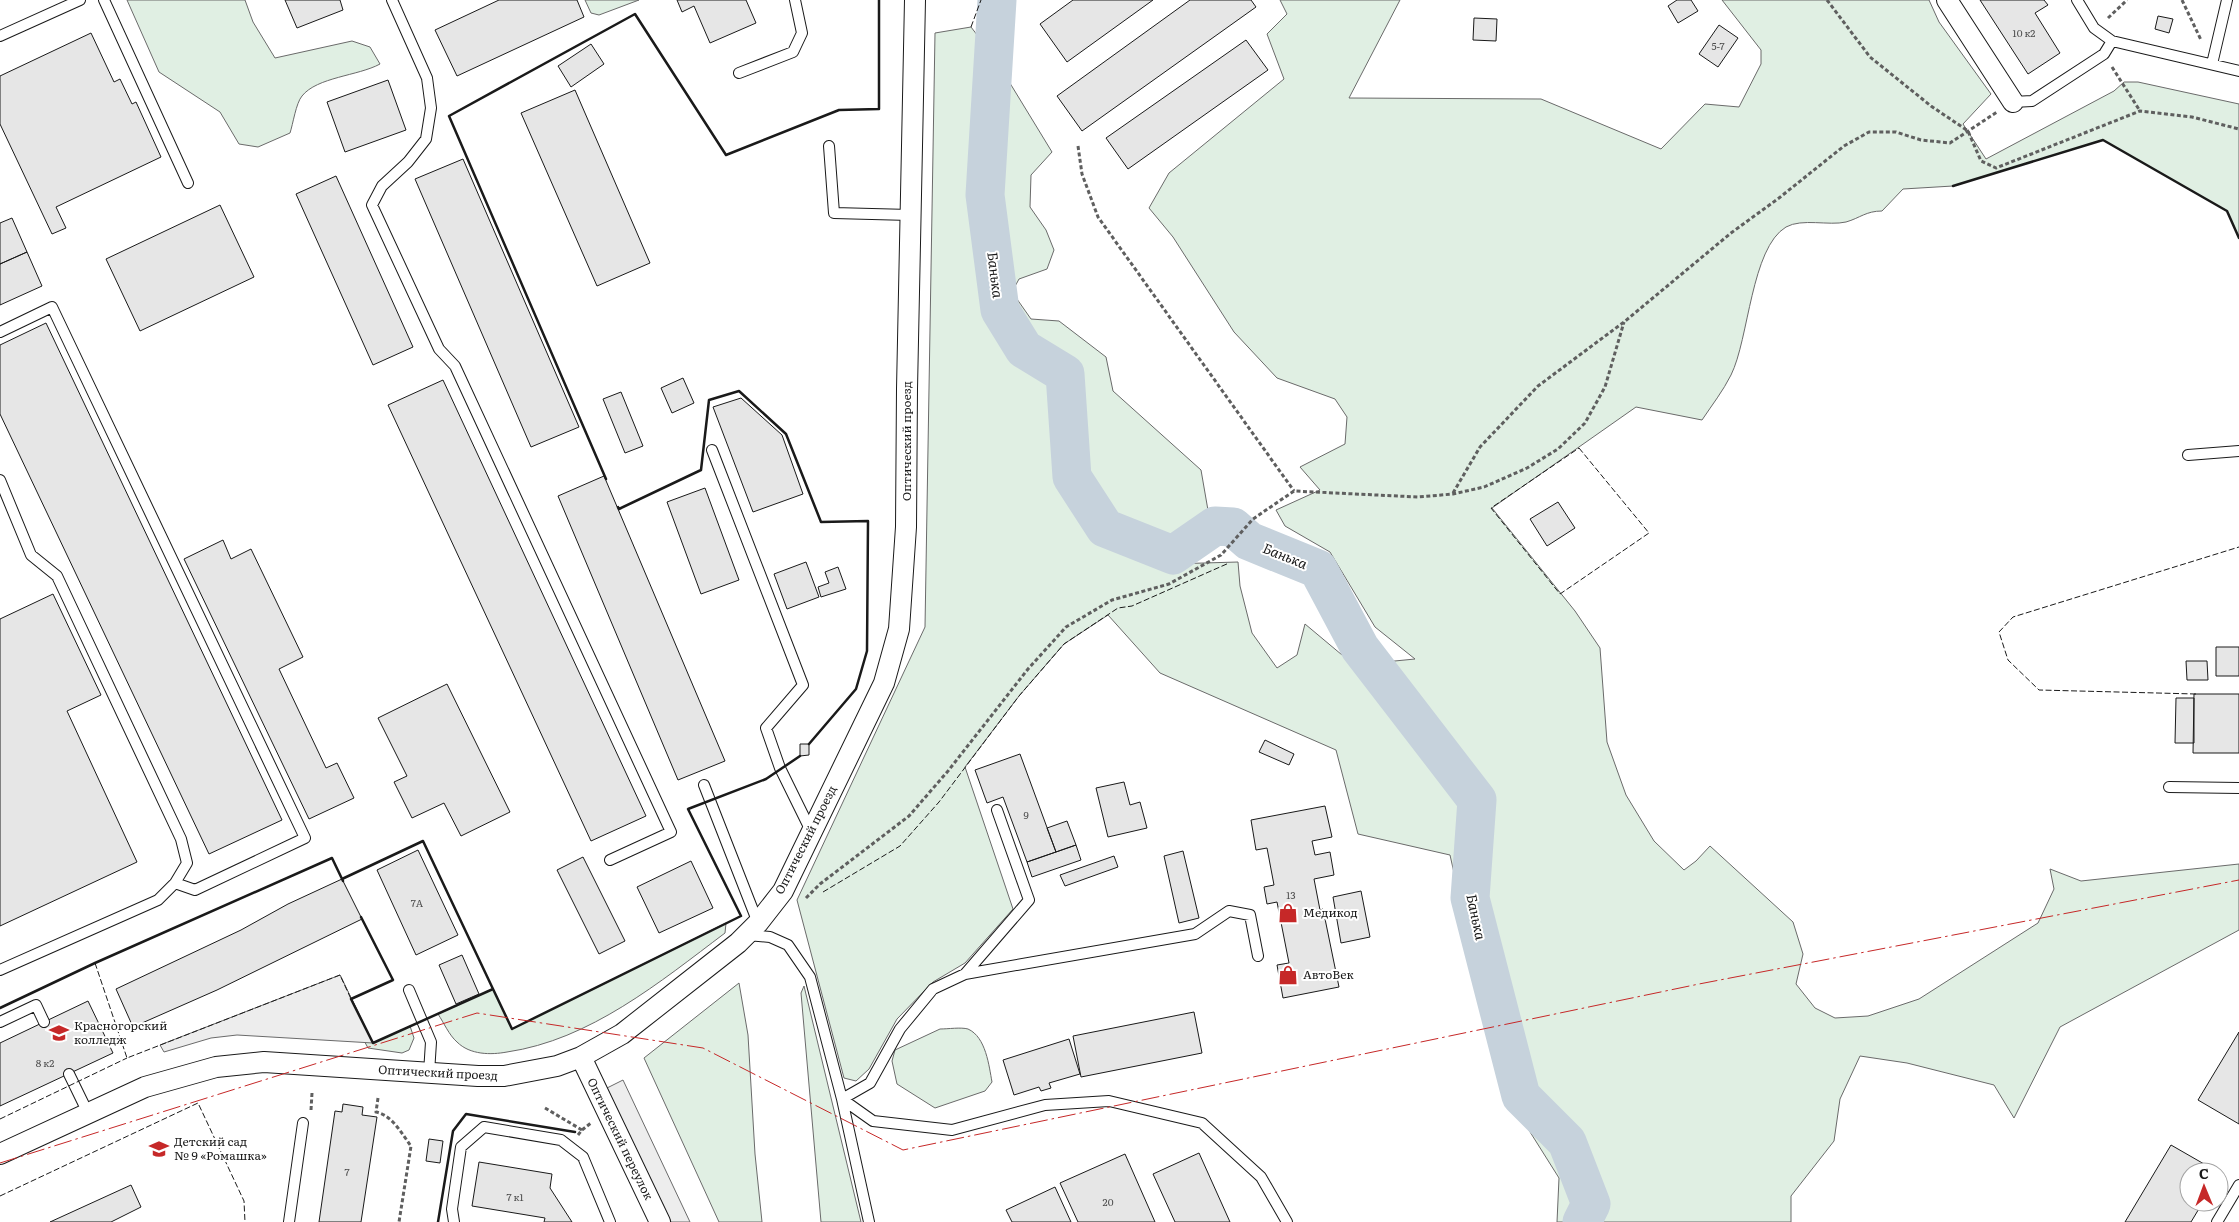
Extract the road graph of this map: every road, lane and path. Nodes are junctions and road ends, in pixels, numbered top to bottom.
1 (80, 0) edge
2 (104, 0) edge
3 (392, 0) edge
4 (795, 0) edge
5 (915, 0) edge
6 (1827, 0) edge
7 (1947, 0) edge
8 (2077, 0) edge
9 (2127, 0) edge
10 (2182, 0) edge
11 (2227, 0) edge
12 (2094, 28) junction
13 (0, 36) edge
14 (2112, 41) junction
15 (2204, 46) dead end
16 (2104, 54) junction
17 (2212, 64) junction
18 (2239, 71) edge
19 (738, 73) dead end
20 (2012, 102) junction
21 (2140, 111) junction
22 (2239, 129) edge
23 (1968, 131) junction
24 (829, 146) dead end
25 (1078, 146) dead end
26 (188, 183) dead end
27 (910, 214) junction
28 (1624, 322) junction
29 (0, 332) edge
30 (712, 450) dead end
31 (2239, 451) edge
32 (2188, 455) dead end
33 (0, 480) edge
34 (1294, 491) junction
35 (1453, 494) junction
36 (704, 785) dead end
37 (2169, 788) dead end
38 (2239, 788) edge
39 (996, 810) dead end
40 (811, 831) junction
41 (610, 860) dead end
42 (175, 883) junction
43 (806, 898) dead end
44 (752, 929) junction
45 (1258, 956) dead end
46 (0, 970) edge
47 (965, 974) junction
48 (409, 990) dead end
49 (0, 1022) edge
50 (44, 1022) dead end
51 (581, 1057) junction
52 (429, 1073) junction
53 (69, 1074) dead end
54 (378, 1098) dead end
55 (842, 1098) junction
56 (88, 1113) junction
57 (303, 1123) dead end
58 (0, 1154) edge
59 (2239, 1185) edge
60 (290, 1222) edge
61 (399, 1222) edge
62 (454, 1222) edge
63 (610, 1222) edge
64 (660, 1222) edge
65 (869, 1222) edge
66 (1287, 1222) edge
67 (2217, 1222) edge

1 - 13 lane
2 - 26 lane
3 - 41 lane
4 - 19 lane
5 - 27 street, Оптический проезд
6 - 23 path
7 - 20 street
8 - 12 lane
9 - 12 path
10 - 15 path
11 - 17 lane
12 - 14 lane
14 - 16 lane
14 - 17 lane
16 - 20 lane
16 - 21 path
17 - 18 lane
20 - 23 path
21 - 22 path
21 - 23 path
23 - 28 path
24 - 27 lane
25 - 34 path
27 - 40 street, Оптический проезд
28 - 35 path
28 - 35 path
29 - 42 lane
30 - 40 lane
31 - 32 lane
33 - 42 lane
34 - 35 path
34 - 43 path
36 - 44 lane
37 - 38 lane
39 - 47 lane
40 - 44 street, Оптический проезд
42 - 46 lane
44 - 51 street, Оптический проезд
44 - 55 lane
45 - 47 lane
47 - 55 lane
48 - 52 lane
49 - 50 lane
51 - 52 street, Оптический проезд
51 - 64 street, Оптический переулок
52 - 56 street, Оптический проезд
53 - 56 lane
54 - 61 path
55 - 65 lane
55 - 66 lane
56 - 58 street, Оптический проезд
57 - 60 lane
59 - 67 lane
62 - 63 lane

